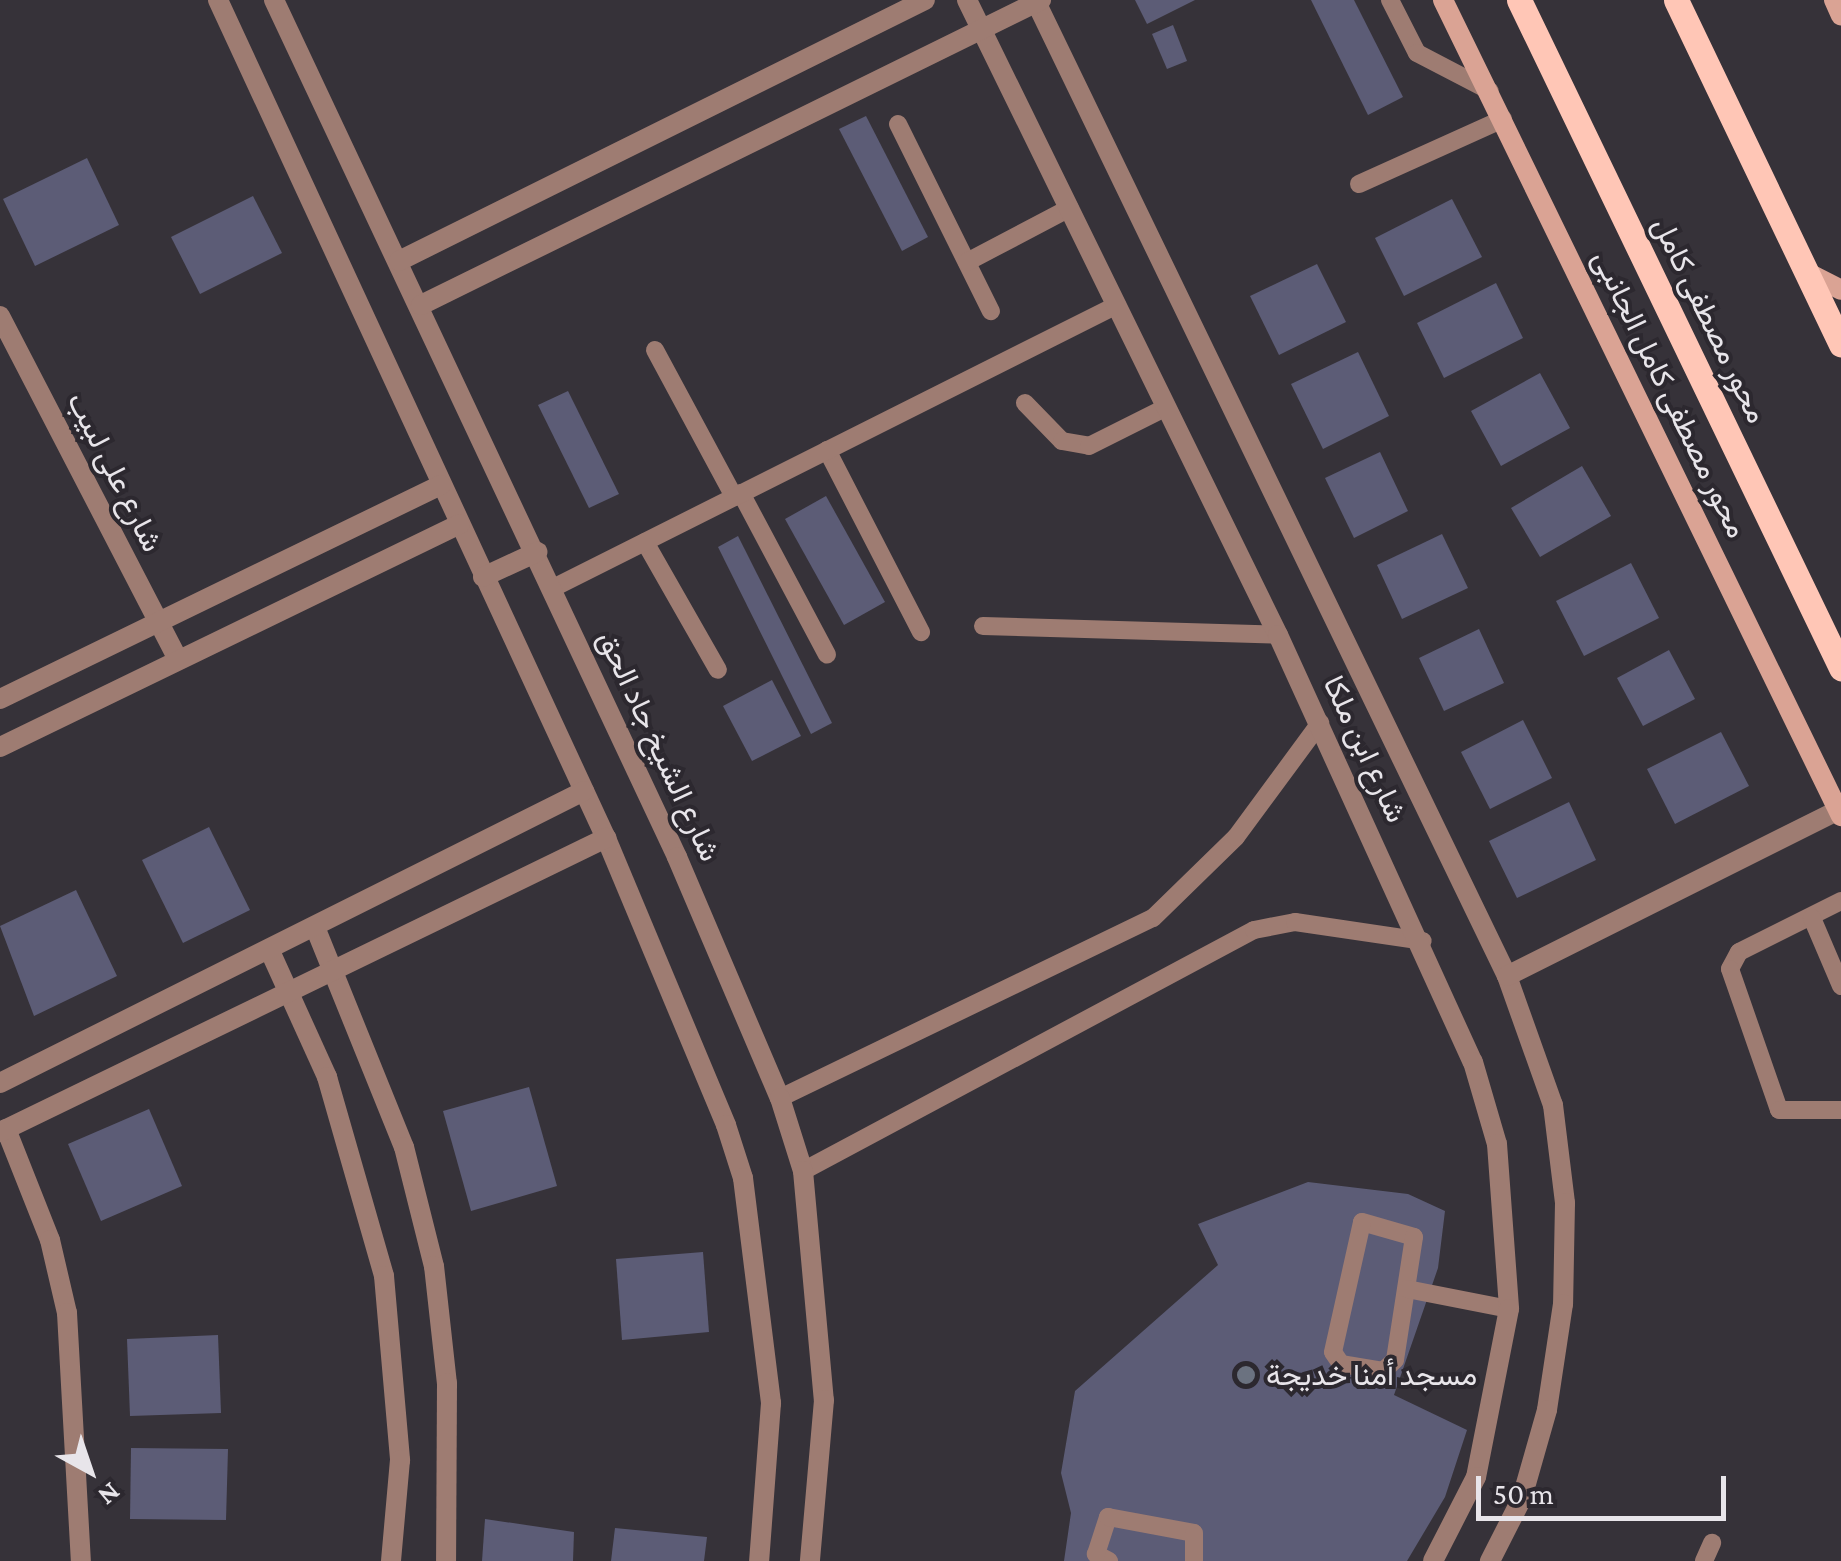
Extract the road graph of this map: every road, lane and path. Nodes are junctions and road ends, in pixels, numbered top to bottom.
1 (218, 0) edge
2 (274, 0) edge
3 (925, 0) edge
4 (967, 0) edge
5 (1390, 0) edge
6 (1443, 0) edge
7 (1520, 0) edge
8 (1834, 0) edge
9 (1037, 1) edge
10 (1687, 7) edge
11 (1841, 16) edge
12 (982, 29) junction
13 (1490, 91) junction
14 (1503, 119) junction
15 (898, 124) dead end
16 (1360, 184) dead end
17 (1070, 208) junction
18 (400, 262) junction
19 (967, 262) junction
20 (1808, 273) junction
21 (1841, 290) edge
22 (1117, 305) junction
23 (421, 306) junction
24 (992, 311) dead end
25 (0, 316) edge
26 (5, 338) edge
27 (1841, 344) edge
28 (655, 350) dead end
29 (1026, 403) dead end
30 (1167, 406) junction
31 (828, 450) junction
32 (441, 485) junction
33 (738, 495) junction
34 (460, 524) junction
35 (645, 542) junction
36 (536, 552) junction
37 (484, 577) junction
38 (553, 588) junction
39 (159, 624) junction
40 (983, 626) dead end
41 (921, 632) dead end
42 (1278, 635) junction
43 (827, 655) dead end
44 (176, 656) junction
45 (1841, 668) edge
46 (718, 670) dead end
47 (0, 699) edge
48 (1320, 723) junction
49 (0, 747) edge
50 (584, 791) junction
51 (1840, 813) edge
52 (606, 838) junction
53 (1841, 901) edge
54 (1812, 918) junction
55 (315, 927) junction
56 (1423, 941) junction
57 (269, 949) junction
58 (334, 965) junction
59 (1507, 976) junction
60 (290, 986) junction
61 (1841, 986) edge
62 (0, 1083) edge
63 (780, 1098) junction
64 (1841, 1110) edge
65 (3, 1130) edge
66 (803, 1172) junction
67 (1407, 1289) junction
68 (1509, 1309) junction
69 (82, 1561) edge
70 (391, 1561) edge
71 (446, 1561) edge
72 (759, 1561) edge
73 (810, 1561) edge
74 (1109, 1561) edge
75 (1194, 1561) edge
76 (1433, 1561) edge
77 (1490, 1561) edge

1 - 32 street
2 - 18 street, شارع الشيخ جاد الحق
3 - 18 street
4 - 12 street, شارع ابن ملكا
5 - 13 lane
6 - 13 street, محور مصطفى كامل الجانبى
7 - 45 main road, محور مصطفى كامل
8 - 11 street
9 - 12 street
9 - 59 street, شارع ابن ملكا
10 - 20 main road
12 - 17 street, شارع ابن ملكا
12 - 23 street
13 - 14 street, محور مصطفى كامل الجانبى
14 - 16 lane
14 - 51 street, محور مصطفى كامل الجانبى
15 - 19 lane
17 - 19 lane
17 - 22 street, شارع ابن ملكا
18 - 23 street, شارع الشيخ جاد الحق
19 - 24 lane
20 - 21 street
20 - 27 main road
22 - 30 street, شارع ابن ملكا
22 - 31 lane
23 - 36 street, شارع الشيخ جاد الحق
25 - 26 street, شارع على لبيب
26 - 39 street, شارع على لبيب
28 - 33 lane
29 - 30 lane
30 - 42 street, شارع ابن ملكا
31 - 33 lane
31 - 41 lane
32 - 34 street
32 - 39 street
33 - 35 lane
33 - 43 lane
34 - 37 street
34 - 44 street
35 - 38 lane
35 - 46 lane
36 - 37 street
36 - 38 street, شارع الشيخ جاد الحق
37 - 50 street
38 - 63 street, شارع الشيخ جاد الحق
39 - 44 street, شارع على لبيب
39 - 47 street
40 - 42 lane
42 - 48 street, شارع ابن ملكا
44 - 49 street
48 - 56 street, شارع ابن ملكا
48 - 63 lane
50 - 52 street
50 - 55 street
51 - 59 street
52 - 58 street
52 - 72 street
53 - 54 lane
54 - 61 lane
54 - 64 lane
55 - 57 street
55 - 58 street
56 - 66 lane
56 - 68 street, شارع ابن ملكا
57 - 60 street
57 - 62 street
58 - 60 street
58 - 71 street
59 - 77 street, شارع ابن ملكا
60 - 65 street
60 - 70 street
63 - 66 street, شارع الشيخ جاد الحق
65 - 69 street
66 - 73 street, شارع الشيخ جاد الحق
67 - 67 lane
67 - 68 lane
68 - 76 street, شارع ابن ملكا
74 - 75 lane

